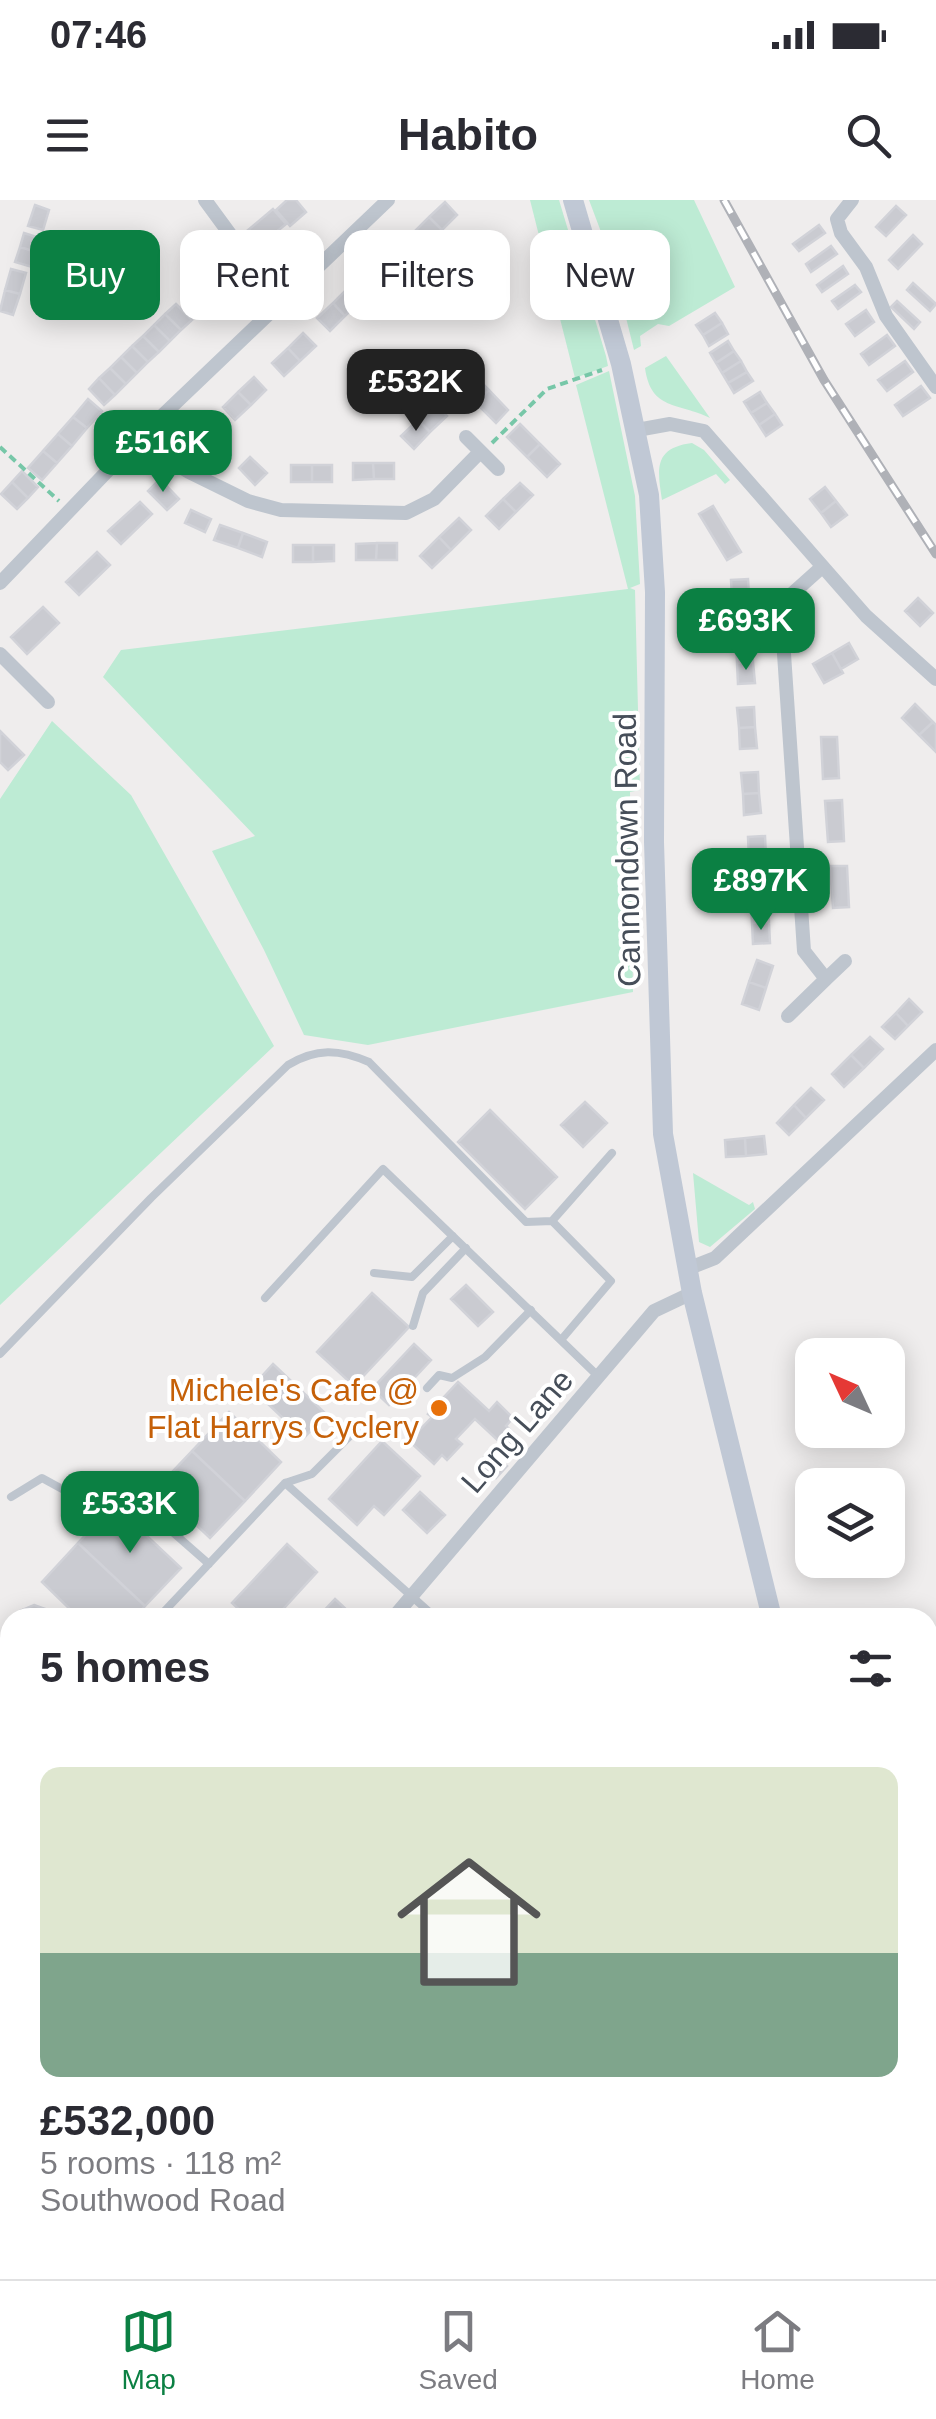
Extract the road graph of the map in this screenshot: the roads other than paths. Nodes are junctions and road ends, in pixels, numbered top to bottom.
1 (205, 200) edge
2 (388, 200) edge
3 (573, 200) edge
4 (852, 200) edge
5 (227, 230) edge
6 (324, 260) edge
7 (260, 320) edge
8 (936, 387) edge
9 (637, 430) junction
10 (142, 435) junction
11 (466, 437) dead end
12 (480, 452) junction
13 (498, 470) dead end
14 (822, 567) junction
15 (0, 582) edge
16 (0, 654) edge
17 (936, 679) edge
18 (48, 702) dead end
19 (845, 961) dead end
20 (826, 979) junction
21 (788, 1016) dead end
22 (936, 1050) edge
23 (612, 1153) dead end
24 (552, 1221) junction
25 (453, 1236) junction
26 (466, 1248) junction
27 (687, 1269) junction
28 (374, 1272) dead end
29 (692, 1293) junction
30 (264, 1298) dead end
31 (531, 1310) junction
32 (413, 1326) dead end
33 (561, 1340) junction
34 (0, 1354) edge
35 (600, 1376) junction
36 (427, 1388) dead end
37 (354, 1433) dead end
38 (285, 1484) junction
39 (11, 1497) dead end
40 (209, 1564) junction
41 (412, 1596) junction
42 (167, 1608) edge
43 (402, 1608) edge
44 (425, 1608) edge
45 (770, 1608) edge

1 - 5 street
2 - 6 street
3 - 9 main road, Cannondown Road
4 - 8 street
7 - 10 street
9 - 14 street
9 - 27 main road, Cannondown Road
10 - 12 street
10 - 15 street
11 - 12 street
12 - 13 street
14 - 17 street
14 - 20 street
16 - 18 street
19 - 20 street
20 - 21 street
22 - 27 street
23 - 24 lane
24 - 33 lane
24 - 34 lane
25 - 26 lane
25 - 28 lane
25 - 30 lane
26 - 31 lane
26 - 32 lane
27 - 29 main road, Cannondown Road
29 - 35 street, Long Lane
29 - 45 main road, Cannondown Road
31 - 33 lane
31 - 36 lane
33 - 35 lane
35 - 41 street, Long Lane
37 - 38 lane
38 - 40 lane
38 - 41 lane
39 - 40 lane
40 - 42 lane
41 - 43 street, Long Lane
41 - 44 lane

